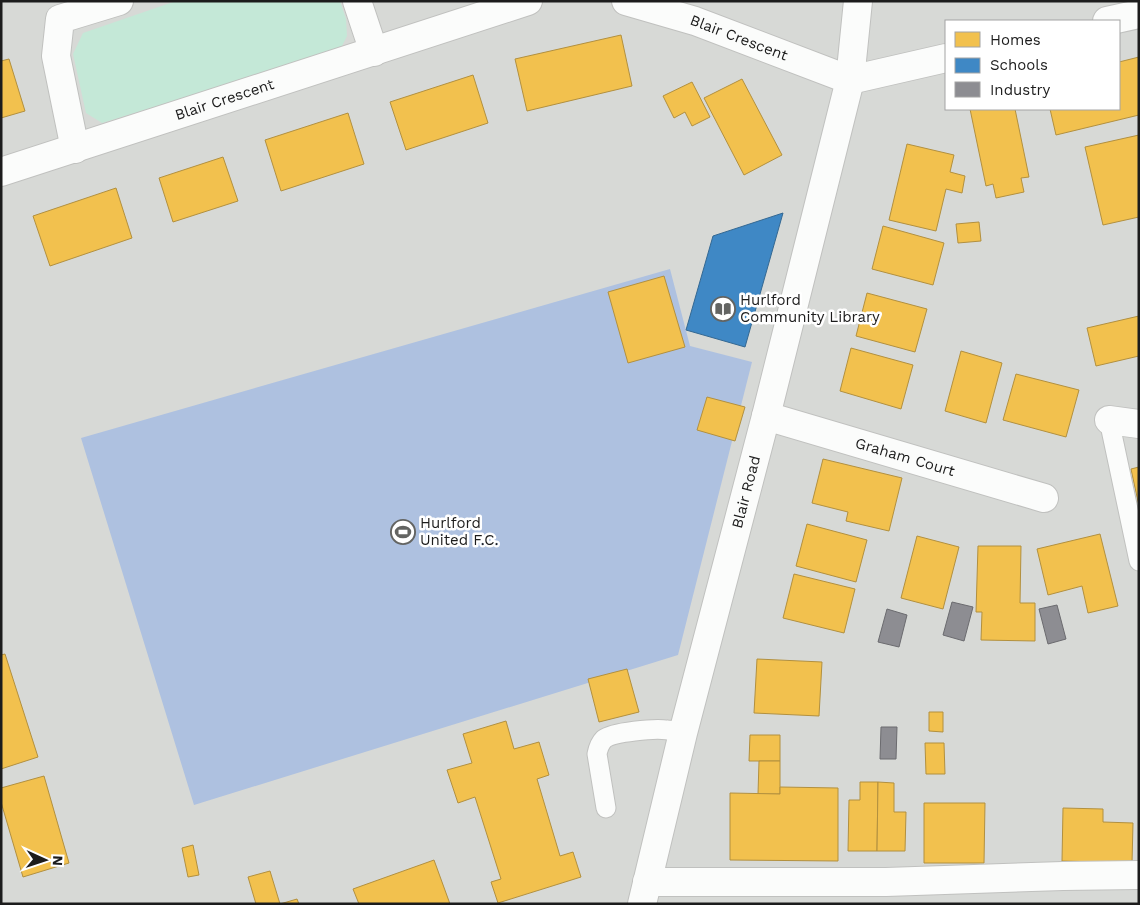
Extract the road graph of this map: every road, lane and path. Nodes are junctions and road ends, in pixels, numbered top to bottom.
1 (119, 1) edge
2 (357, 1) edge
3 (528, 1) edge
4 (626, 1) edge
5 (858, 1) edge
6 (1139, 14) edge
7 (1112, 20) edge
8 (374, 52) junction
9 (945, 58) edge
10 (850, 80) junction
11 (75, 149) junction
12 (1, 172) edge
13 (766, 416) junction
14 (1109, 420) joint
15 (1139, 424) edge
16 (1044, 498) dead end
17 (1139, 561) edge
18 (683, 733) junction
19 (606, 808) dead end
20 (1139, 875) edge
21 (645, 893) edge

1 - 11 street
2 - 8 street
3 - 8 street, Blair Crescent
4 - 10 street, Blair Crescent
5 - 10 street, Blair Road
6 - 7 street
8 - 11 street, Blair Crescent
9 - 10 street
10 - 13 street, Blair Road
11 - 12 street, Blair Crescent
13 - 16 street, Graham Court
13 - 18 street, Blair Road
14 - 15 street
14 - 17 lane
18 - 19 lane
18 - 21 street, Blair Road
20 - 21 street

